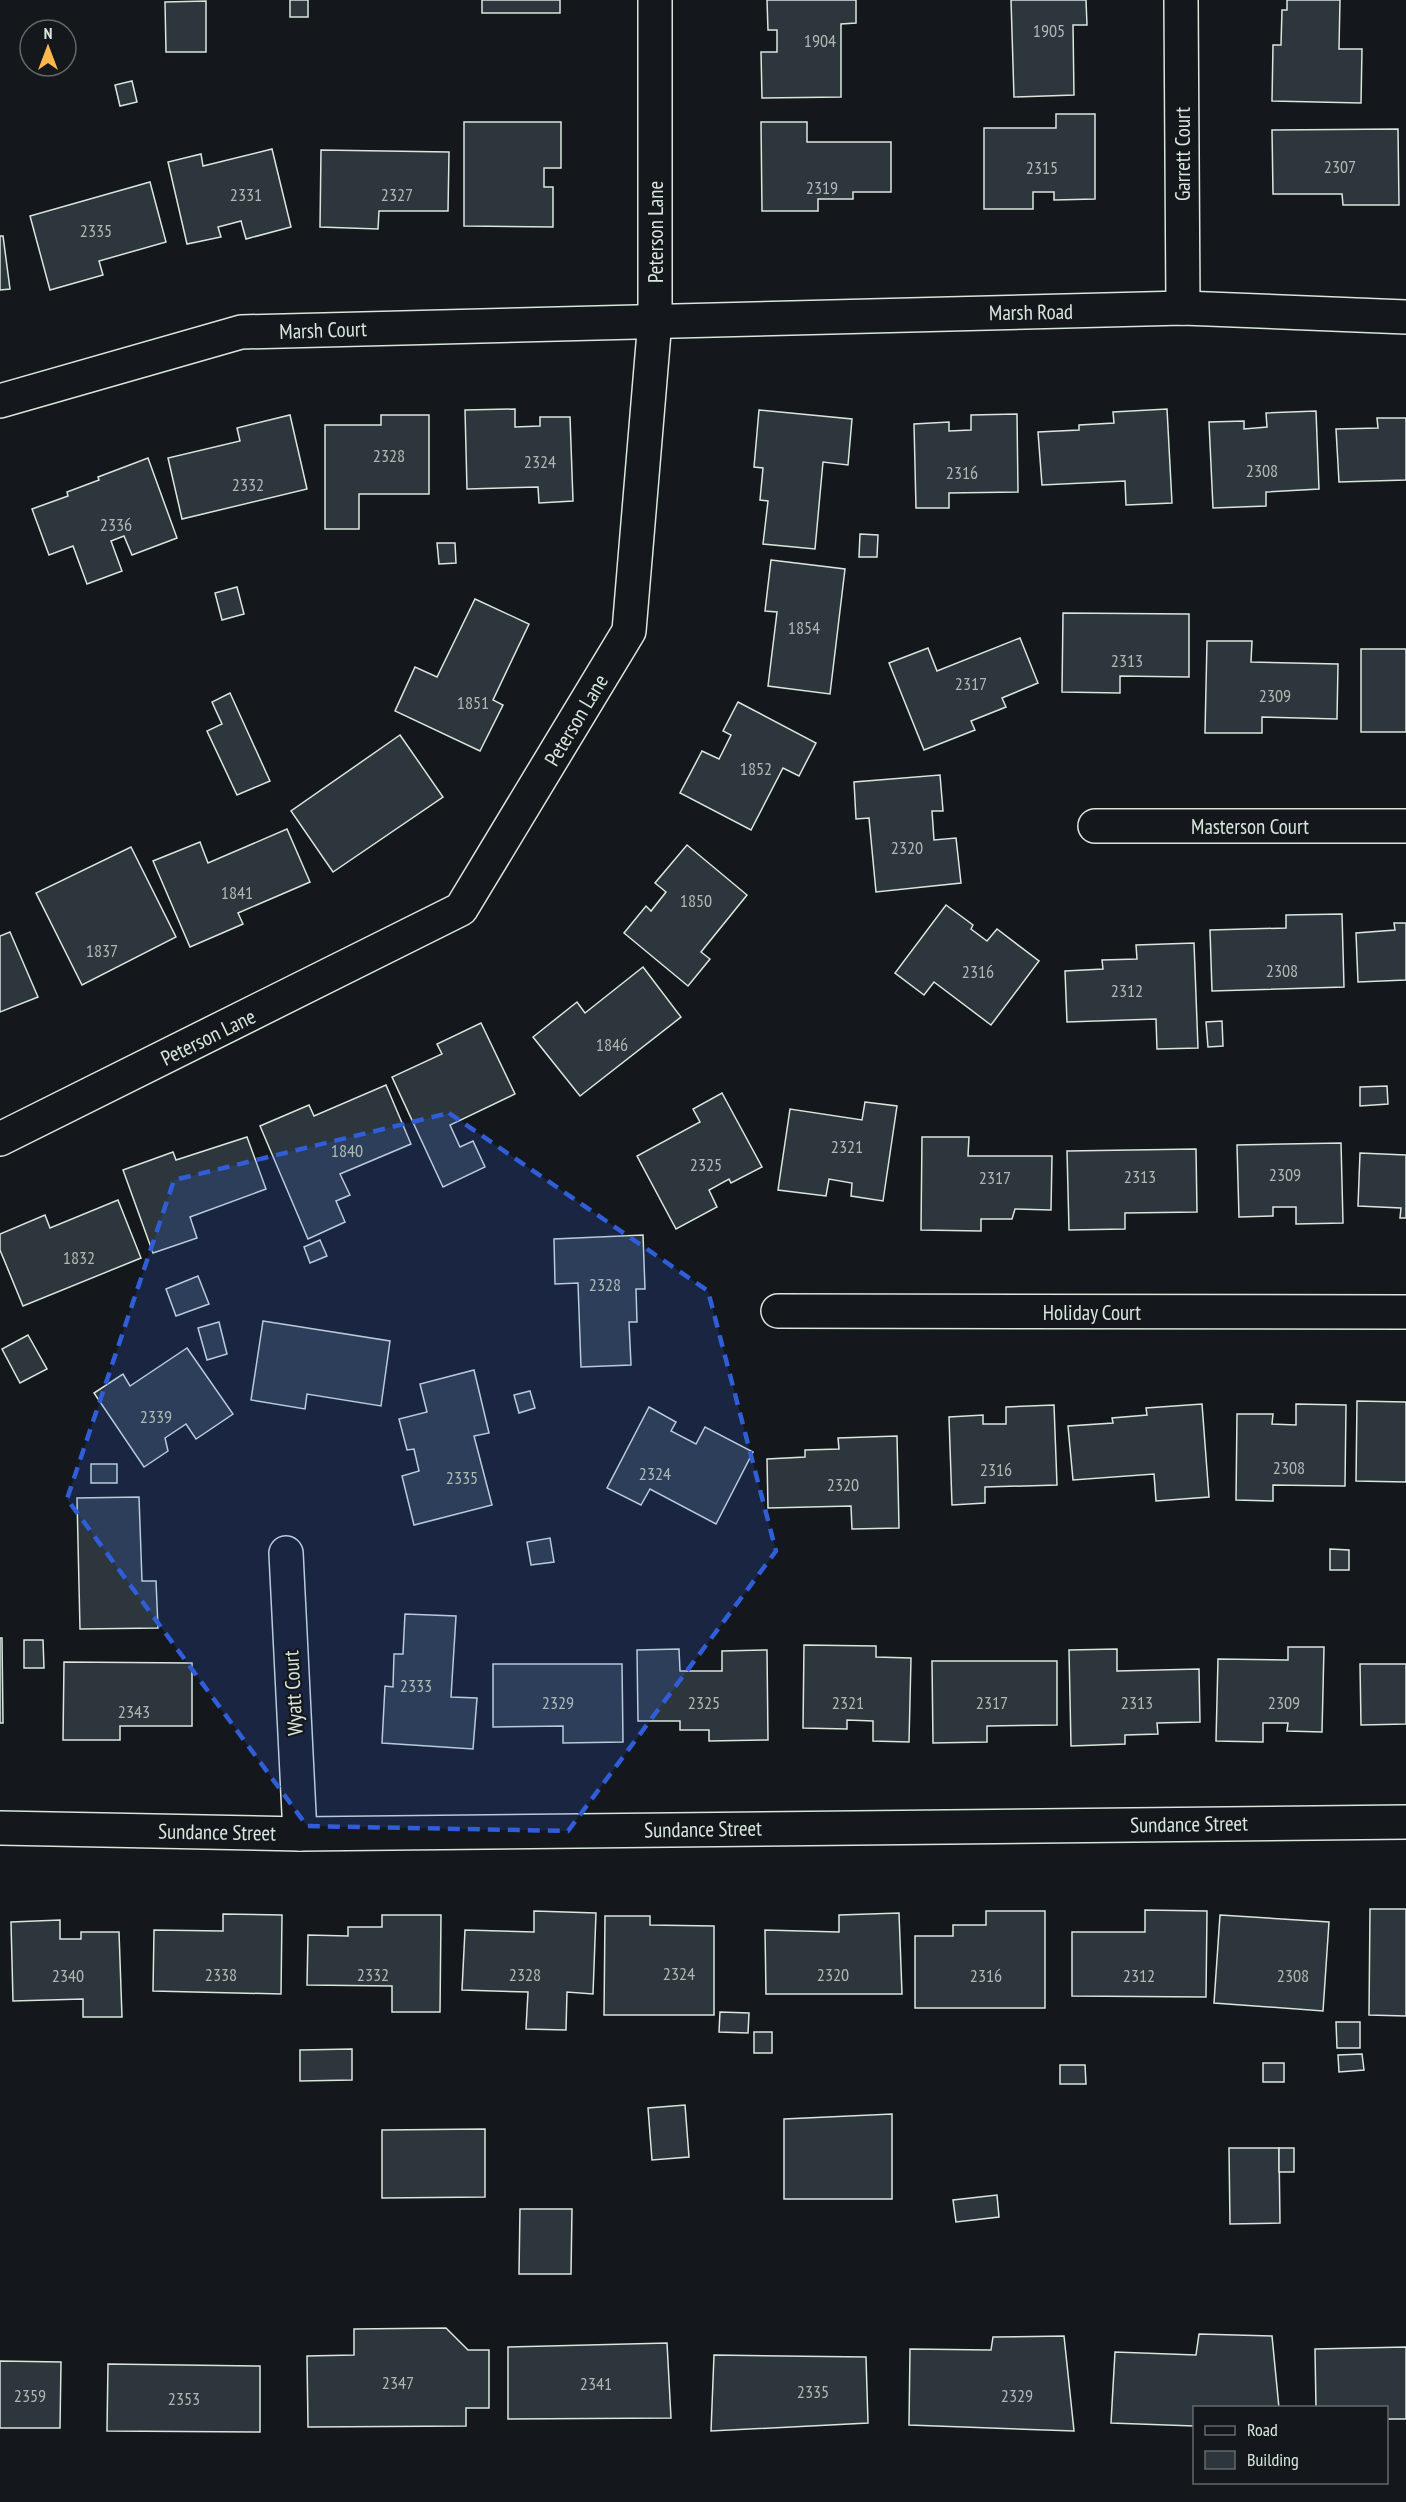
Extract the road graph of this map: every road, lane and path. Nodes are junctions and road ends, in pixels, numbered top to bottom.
1 (655, 0) edge
2 (1181, 0) edge
3 (1183, 308) junction
4 (1406, 317) edge
5 (656, 320) junction
6 (0, 401) edge
7 (1095, 826) dead end
8 (1406, 826) edge
9 (0, 1139) edge
10 (778, 1311) dead end
11 (1406, 1312) edge
12 (286, 1553) dead end
13 (1406, 1822) edge
14 (0, 1828) edge
15 (300, 1834) junction

1 - 5 street, Peterson Lane
2 - 3 street, Garrett Court
3 - 4 street, Marsh Road
3 - 5 street, Marsh Road
5 - 6 street, Marsh Court
5 - 9 street, Peterson Lane
7 - 8 street, Masterson Court
10 - 11 street, Holiday Court
12 - 15 street, Wyatt Court
13 - 15 street, Sundance Street
14 - 15 street, Sundance Street

